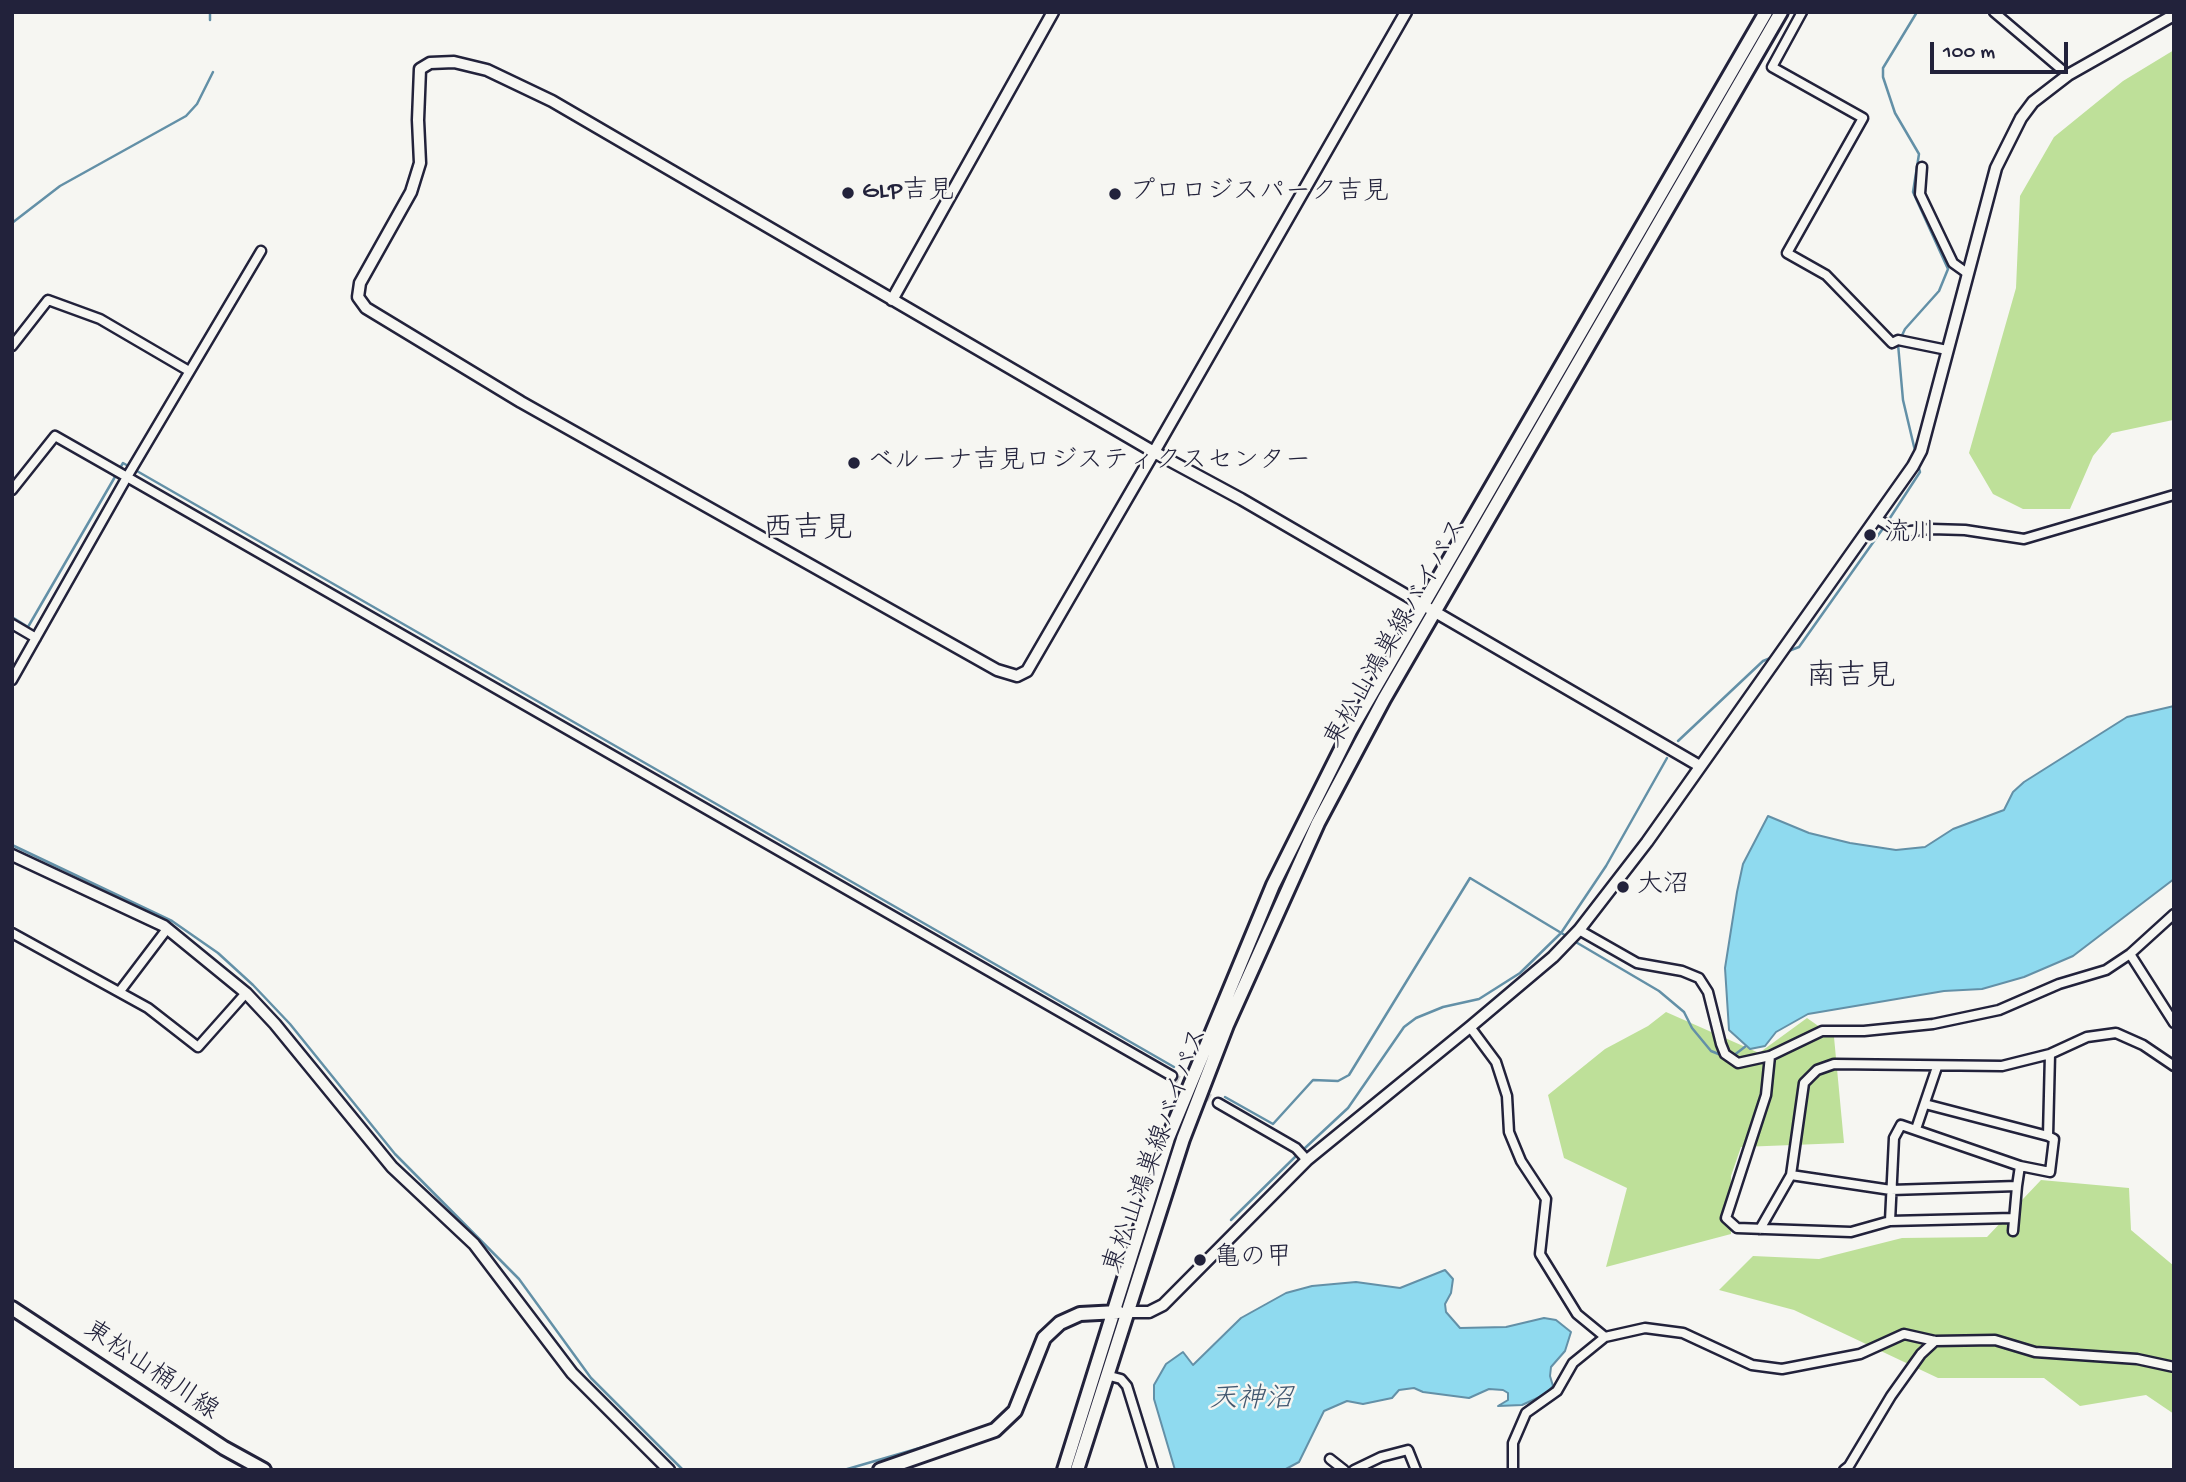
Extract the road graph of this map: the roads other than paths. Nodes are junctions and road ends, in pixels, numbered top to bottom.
1 (1053, 12) edge
2 (1406, 12) edge
3 (1766, 12) edge
4 (1781, 12) edge
5 (1802, 12) edge
6 (1994, 12) edge
7 (2169, 15) edge
8 (2068, 75) junction
9 (1923, 167) dead end
10 (261, 251) dead end
11 (1967, 273) junction
12 (892, 300) junction
13 (12, 346) edge
14 (1947, 350) junction
15 (188, 372) junction
16 (1154, 452) junction
17 (125, 476) junction
18 (13, 489) edge
19 (2174, 495) edge
20 (1877, 519) junction
21 (1422, 606) junction
22 (1435, 613) junction
23 (12, 624) edge
24 (36, 638) junction
25 (12, 680) edge
26 (1698, 765) junction
27 (12, 855) edge
28 (2174, 914) edge
29 (167, 929) junction
30 (1579, 930) junction
31 (12, 933) edge
32 (2130, 954) junction
33 (120, 991) junction
34 (246, 993) junction
35 (2174, 1023) edge
36 (1471, 1027) junction
37 (2050, 1054) junction
38 (1770, 1056) junction
39 (2174, 1066) edge
40 (1937, 1067) junction
41 (1172, 1076) tunnel mouth
42 (1218, 1103) tunnel mouth
43 (1925, 1104) junction
44 (1916, 1129) junction
45 (2048, 1136) junction
46 (1307, 1160) junction
47 (2020, 1166) junction
48 (1791, 1175) junction
49 (2017, 1186) junction
50 (1891, 1190) junction
51 (2013, 1218) junction
52 (1890, 1221) junction
53 (1759, 1229) junction
54 (2012, 1231) dead end
55 (12, 1308) edge
56 (1120, 1312) junction
57 (1605, 1337) junction
58 (1935, 1341) junction
59 (2174, 1367) edge
60 (1106, 1375) junction
61 (1330, 1459) dead end
62 (264, 1470) edge
63 (669, 1470) edge
64 (880, 1470) edge
65 (1064, 1470) edge
66 (1077, 1470) edge
67 (1153, 1470) edge
68 (1344, 1470) edge
69 (1354, 1470) edge
70 (1416, 1470) edge
71 (1513, 1470) edge
72 (1844, 1470) edge

1 - 12 street
2 - 16 street
3 - 21 main road, 東松山鴻巣線バイパス
4 - 22 main road, 東松山鴻巣線バイパス
5 - 14 street
6 - 8 street
7 - 8 street
8 - 11 street
9 - 11 street
10 - 15 street
11 - 14 street
12 - 16 street
12 - 16 street
13 - 15 street
14 - 20 street
15 - 17 street
16 - 21 street
17 - 18 street
17 - 24 street
17 - 41 street
19 - 20 street
20 - 26 street
21 - 22 street
21 - 56 main road, 東松山鴻巣線バイパス
22 - 26 street
22 - 56 main road, 東松山鴻巣線バイパス
23 - 24 street
24 - 25 street
26 - 30 street
27 - 29 street
28 - 32 street
29 - 33 street
29 - 34 street
30 - 36 street
30 - 38 street
31 - 33 street
32 - 35 street
32 - 38 street
33 - 34 street
34 - 63 street
36 - 46 street
36 - 57 street
37 - 39 street
37 - 40 street
37 - 45 street
38 - 53 street
40 - 43 street
40 - 48 street
42 - 46 street
43 - 44 street
43 - 45 street
44 - 47 street
44 - 50 street
45 - 47 street
46 - 56 street
47 - 49 street
48 - 50 street
48 - 53 street
49 - 50 street
49 - 51 street
50 - 52 street
51 - 52 street
51 - 54 street
52 - 53 street
55 - 62 main road, 東松山桶川線
56 - 60 main road
56 - 64 main road
56 - 65 main road
57 - 58 street
57 - 71 street
58 - 59 street
58 - 72 street
60 - 66 main road
60 - 67 street
61 - 68 street
69 - 70 street

